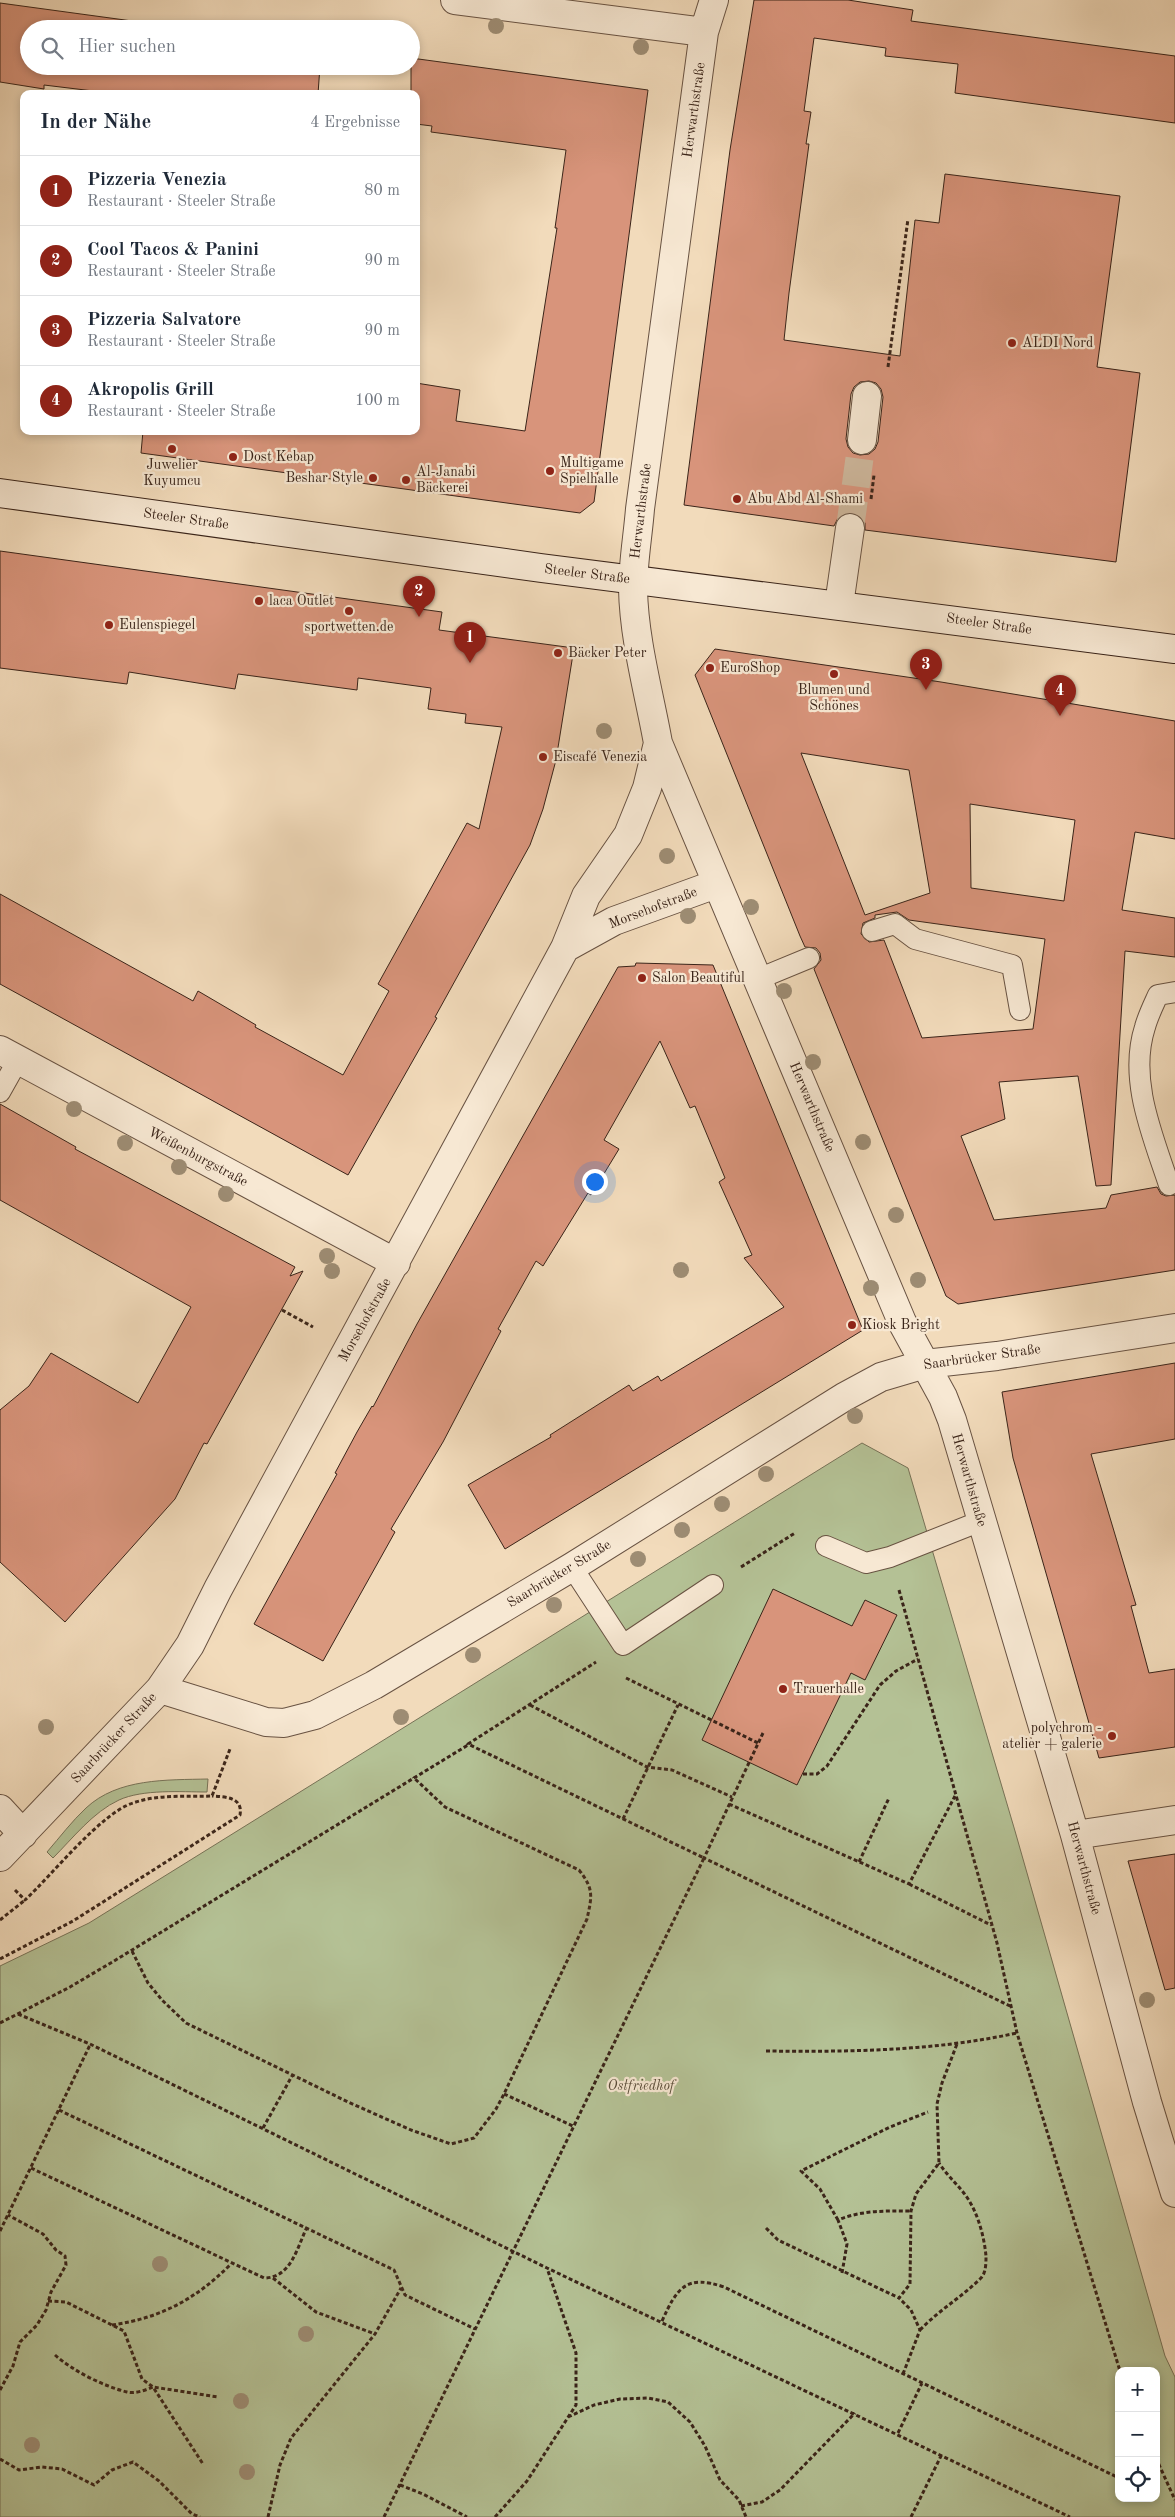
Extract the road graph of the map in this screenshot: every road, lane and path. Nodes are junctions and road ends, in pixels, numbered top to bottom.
1 (455, 0) edge
2 (714, 0) edge
3 (704, 32) junction
4 (867, 396) dead end
5 (862, 440) tunnel mouth
6 (0, 493) edge
7 (850, 528) tunnel mouth
8 (634, 579) junction
9 (839, 605) junction
10 (1175, 649) edge
11 (658, 743) junction
12 (716, 884) junction
13 (872, 931) dead end
14 (565, 948) junction
15 (809, 958) dead end
16 (758, 978) junction
17 (1175, 992) edge
18 (1020, 1010) dead end
19 (9, 1055) edge
20 (0, 1092) edge
21 (1169, 1185) dead end
22 (396, 1263) junction
23 (282, 1310) dead end
24 (313, 1326) dead end
25 (1175, 1328) edge
26 (925, 1364) junction
27 (981, 1521) junction
28 (826, 1546) joint
29 (890, 1557) junction
30 (572, 1567) junction
31 (713, 1585) joint
32 (918, 1659) junction
33 (603, 1665) dead end
34 (617, 1674) dead end
35 (160, 1689) junction
36 (529, 1705) junction
37 (678, 1705) junction
38 (243, 1715) junction
39 (763, 1733) dead end
40 (758, 1743) junction
41 (468, 1744) junction
42 (647, 1767) junction
43 (803, 1774) dead end
44 (413, 1777) junction
45 (212, 1796) junction
46 (955, 1796) junction
47 (732, 1797) junction
48 (889, 1798) dead end
49 (729, 1804) junction
50 (0, 1809) edge
51 (623, 1819) junction
52 (1175, 1820) edge
53 (23, 1834) junction
54 (1075, 1835) junction
55 (0, 1857) edge
56 (704, 1858) junction
57 (859, 1862) junction
58 (909, 1884) junction
59 (15, 1889) dead end
60 (26, 1900) junction
61 (0, 1920) edge
62 (992, 1926) junction
63 (132, 1951) junction
64 (0, 1959) edge
65 (1011, 2006) junction
66 (18, 2014) junction
67 (0, 2023) edge
68 (1017, 2033) junction
69 (90, 2044) junction
70 (957, 2044) junction
71 (766, 2052) dead end
72 (292, 2076) junction
73 (504, 2094) junction
74 (58, 2110) junction
75 (928, 2112) dead end
76 (573, 2126) junction
77 (263, 2128) junction
78 (939, 2163) junction
79 (30, 2168) junction
80 (1175, 2193) edge
81 (911, 2211) junction
82 (8, 2215) junction
83 (838, 2220) junction
84 (308, 2227) junction
85 (766, 2228) dead end
86 (0, 2231) edge
87 (512, 2249) junction
88 (231, 2264) junction
89 (548, 2268) junction
90 (842, 2273) junction
91 (273, 2278) junction
92 (402, 2287) junction
93 (899, 2298) junction
94 (48, 2301) junction
95 (662, 2321) junction
96 (112, 2325) junction
97 (475, 2329) junction
98 (920, 2330) junction
99 (375, 2334) junction
100 (54, 2355) dead end
101 (1119, 2367) edge
102 (903, 2374) junction
103 (922, 2383) junction
104 (154, 2387) junction
105 (0, 2390) edge
106 (218, 2397) dead end
107 (855, 2412) junction
108 (568, 2417) junction
109 (898, 2433) junction
110 (942, 2454) junction
111 (0, 2459) edge
112 (203, 2464) dead end
113 (1160, 2472) edge
114 (1115, 2476) edge
115 (400, 2485) junction
116 (1175, 2500) edge
117 (741, 2506) junction
118 (200, 2517) edge
119 (268, 2517) edge
120 (384, 2517) edge
121 (467, 2517) edge
122 (495, 2517) edge
123 (746, 2517) edge
124 (911, 2517) edge
125 (1070, 2517) edge

1 - 3 street
2 - 3 street, Herwarthstraße
3 - 8 street, Herwarthstraße
4 - 5 street
6 - 8 street, Steeler Straße
7 - 9 street
8 - 9 street, Steeler Straße
8 - 11 street, Herwarthstraße
9 - 10 street, Steeler Straße
11 - 12 street, Herwarthstraße
11 - 14 street, Morsehofstraße
12 - 14 street, Morsehofstraße
12 - 16 street, Herwarthstraße
13 - 18 lane
14 - 22 street, Morsehofstraße
15 - 16 lane
16 - 26 street, Herwarthstraße
17 - 21 lane
19 - 20 lane
19 - 22 street, Weißenburgstraße
22 - 35 street, Morsehofstraße
23 - 24 path
25 - 26 street, Saarbrücker Straße
26 - 27 street, Herwarthstraße
26 - 30 street, Saarbrücker Straße
27 - 29 lane
27 - 54 street, Herwarthstraße
28 - 29 lane
28 - 31 path
29 - 32 path
30 - 31 lane
30 - 38 street, Saarbrücker Straße
32 - 43 path
32 - 46 path
33 - 36 path
34 - 37 path
35 - 38 street, Saarbrücker Straße
35 - 53 street, Saarbrücker Straße
36 - 41 path
36 - 42 path
37 - 40 path
37 - 42 path
38 - 45 path
39 - 40 path
40 - 47 path
41 - 44 path
41 - 51 path
42 - 47 path
42 - 51 path
44 - 63 path
44 - 73 path
45 - 60 path
45 - 64 path
46 - 58 path
46 - 62 path
47 - 49 path
48 - 57 path
49 - 56 path
49 - 57 path
50 - 53 street
51 - 56 path
52 - 54 street
53 - 55 street, Saarbrücker Straße
54 - 80 street, Herwarthstraße
56 - 65 path
56 - 76 path
57 - 58 path
58 - 62 path
59 - 60 path
60 - 61 path
62 - 65 path
63 - 66 path
63 - 72 path
65 - 68 path
66 - 67 path
66 - 69 path
68 - 70 path
68 - 101 path
69 - 74 path
69 - 77 path
70 - 71 path
70 - 78 path
72 - 73 path
72 - 77 path
73 - 76 path
74 - 79 path
74 - 84 path
75 - 83 path
76 - 87 path
77 - 87 path
78 - 81 path
78 - 98 path
79 - 82 path
79 - 88 path
81 - 83 path
81 - 93 path
82 - 86 path
82 - 94 path
83 - 90 path
84 - 91 path
84 - 92 path
85 - 90 path
87 - 89 path
87 - 97 path
88 - 91 path
88 - 96 path
89 - 95 path
89 - 108 path
90 - 93 path
91 - 99 path
92 - 97 path
92 - 99 path
93 - 98 path
94 - 96 path
94 - 105 path
95 - 102 path
95 - 107 path
96 - 104 path
97 - 115 path
98 - 102 path
99 - 119 path
100 - 104 path
102 - 103 path
103 - 109 path
103 - 114 path
104 - 106 path
104 - 112 path
107 - 109 path
107 - 117 path
108 - 117 path
108 - 122 path
109 - 110 path
110 - 124 path
110 - 125 path
111 - 118 path
113 - 116 path
115 - 120 path
115 - 121 path
117 - 123 path

